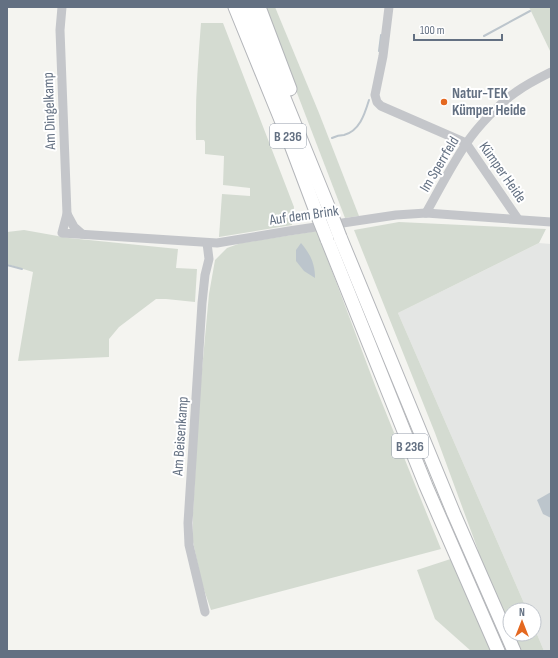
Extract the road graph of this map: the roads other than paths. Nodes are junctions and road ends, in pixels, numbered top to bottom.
1 (62, 7) edge
2 (226, 7) edge
3 (235, 7) edge
4 (247, 7) edge
5 (259, 7) edge
6 (390, 7) edge
7 (257, 60) junction
8 (551, 72) edge
9 (466, 143) junction
10 (307, 153) junction
11 (426, 213) junction
12 (66, 214) junction
13 (518, 219) junction
14 (551, 222) edge
15 (62, 233) joint
16 (82, 234) junction
17 (207, 243) junction
18 (219, 243) junction
19 (209, 259) junction
20 (205, 612) dead end
21 (498, 651) edge
22 (514, 651) edge

1 - 12 street, Am Dingelkamp
2 - 7 highway
3 - 7 highway, B 236
4 - 10 highway, B 236
5 - 10 highway
6 - 9 street, Kümper Heide
7 - 21 highway, B 236, bridge
8 - 9 street, Im Sperrfeld
9 - 11 street, Im Sperrfeld
9 - 13 street, Kümper Heide
10 - 22 highway, B 236, bridge
11 - 13 street, Auf dem Brink
11 - 18 street, Auf dem Brink
12 - 15 street, Am Dingelkamp
12 - 16 street
13 - 14 street, Auf dem Brink
15 - 16 street, Auf dem Brink
16 - 17 street, Auf dem Brink
17 - 18 street, Auf dem Brink
17 - 19 street, Am Beisenkamp
18 - 19 street, Am Beisenkamp
19 - 20 street, Am Beisenkamp

